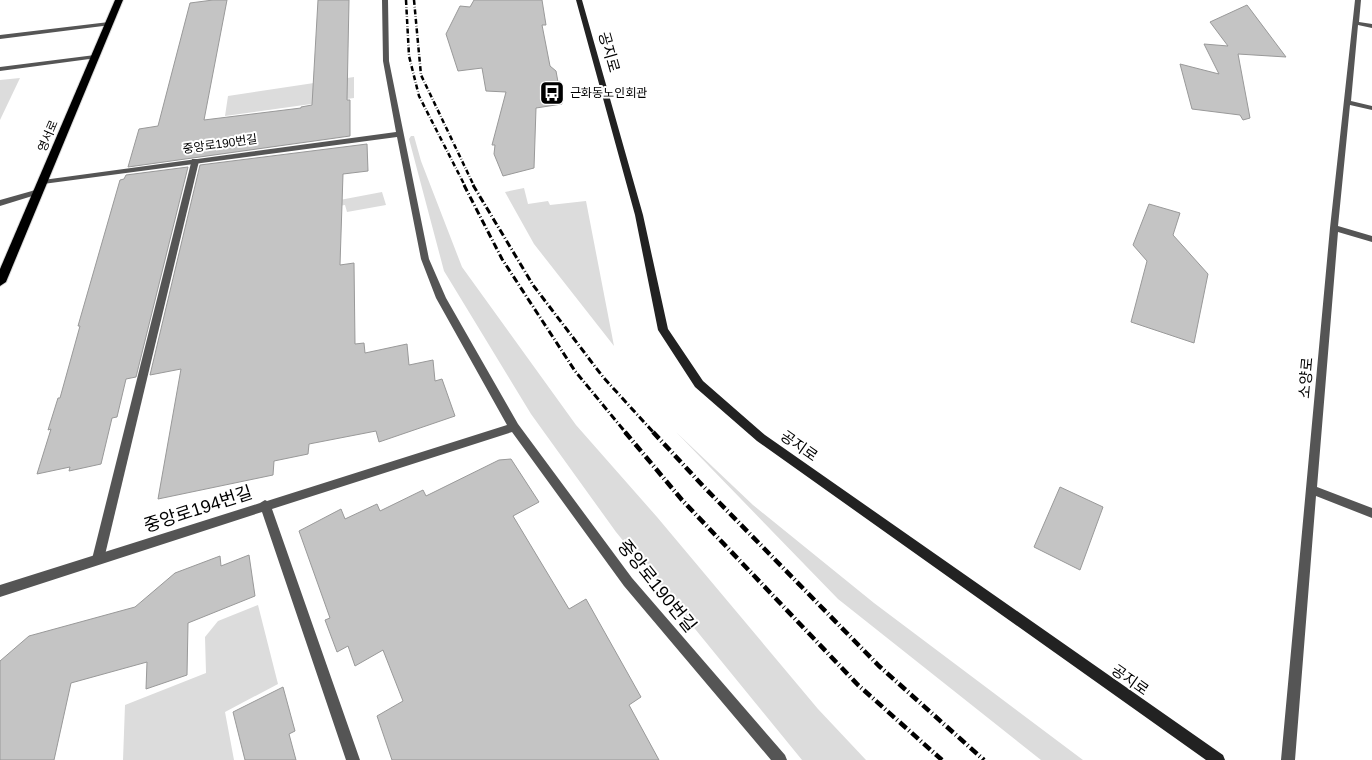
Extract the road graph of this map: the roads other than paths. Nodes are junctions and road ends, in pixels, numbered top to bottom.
1 (119, 0) edge
2 (385, 0) edge
3 (579, 0) edge
4 (1358, 0) edge
5 (1355, 23) junction
6 (109, 24) junction
7 (1372, 26) edge
8 (0, 37) edge
9 (95, 57) junction
10 (0, 68) edge
11 (1347, 102) junction
12 (1372, 108) edge
13 (401, 134) junction
14 (195, 161) junction
15 (41, 186) junction
16 (0, 202) edge
17 (1334, 228) junction
18 (1372, 239) edge
19 (0, 282) edge
20 (514, 427) junction
21 (1311, 489) junction
22 (265, 505) junction
23 (1372, 513) edge
24 (98, 559) junction
25 (0, 591) edge
26 (354, 760) edge
27 (780, 760) edge
28 (1218, 760) edge
29 (1288, 760) edge

1 - 6 main road, 영서로
2 - 13 street, 중앙로190번길
3 - 28 street, 공지로
4 - 5 street, 소양로
5 - 7 street
5 - 11 street, 소양로
6 - 8 street
6 - 9 main road, 영서로
9 - 10 street
9 - 15 main road, 영서로
11 - 12 street
11 - 17 street, 소양로
13 - 14 street, 중앙로190번길
13 - 20 street, 중앙로190번길
14 - 15 street, 중앙로190번길
14 - 24 street
15 - 16 street, 중앙로190번길
15 - 19 main road, 영서로
17 - 18 street
17 - 21 street, 소양로
20 - 22 street
20 - 27 street, 중앙로190번길
21 - 23 street
21 - 29 street, 소양로
22 - 24 street, 중앙로194번길
22 - 26 street, 중앙로194번길
24 - 25 street, 중앙로194번길

